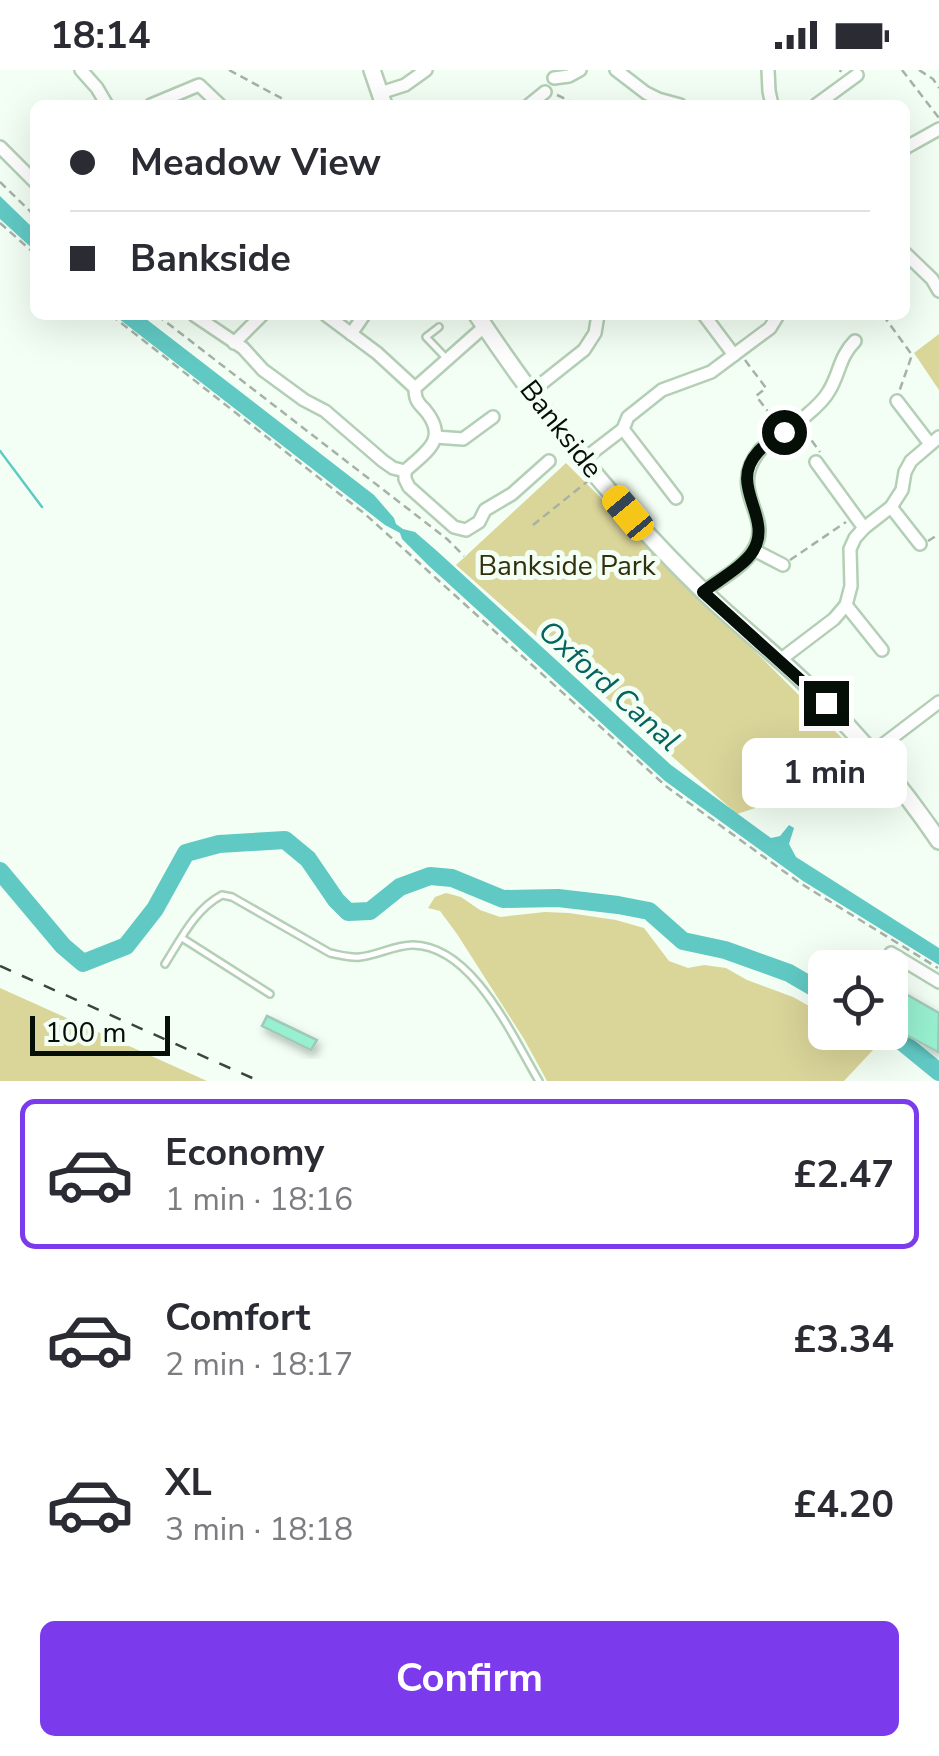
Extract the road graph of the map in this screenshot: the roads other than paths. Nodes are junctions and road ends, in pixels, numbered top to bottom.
1 (81, 70) edge
2 (193, 70) edge
3 (372, 70) edge
4 (426, 70) edge
5 (580, 70) edge
6 (768, 70) edge
7 (621, 71) edge
8 (846, 75) edge
9 (199, 85) junction
10 (382, 99) edge
11 (104, 100) edge
12 (162, 100) edge
13 (215, 100) edge
14 (535, 100) edge
15 (655, 100) edge
16 (771, 100) edge
17 (821, 100) edge
18 (939, 128) edge
19 (910, 145) edge
20 (0, 147) edge
21 (30, 177) edge
22 (910, 256) edge
23 (937, 280) edge
24 (201, 320) edge
25 (257, 320) edge
26 (333, 320) edge
27 (361, 320) edge
28 (481, 320) edge
29 (597, 320) edge
30 (708, 320) edge
31 (775, 320) edge
32 (439, 327) dead end
33 (351, 334) junction
34 (855, 342) dead end
35 (234, 343) junction
36 (736, 353) junction
37 (447, 359) junction
38 (415, 391) junction
39 (530, 392) junction
40 (896, 401) road end
41 (493, 416) dead end
42 (622, 429) junction
43 (435, 437) junction
44 (934, 440) edge
45 (584, 458) junction
46 (549, 462) dead end
47 (816, 462) road end
48 (405, 470) junction
49 (676, 498) dead end
50 (891, 508) junction
51 (864, 528) junction
52 (920, 544) dead end
53 (754, 550) junction
54 (782, 565) road end
55 (703, 592) junction
56 (846, 605) junction
57 (882, 650) dead end
58 (780, 660) junction
59 (939, 702) edge
60 (872, 753) junction
61 (939, 841) edge
62 (182, 938) junction
63 (908, 963) edge
64 (164, 964) dead end
65 (939, 982) edge
66 (270, 994) dead end
67 (539, 1081) edge

1 - 11 street
2 - 9 street
3 - 10 street
4 - 10 street
5 - 14 street
6 - 16 street
7 - 15 street
8 - 17 street
9 - 12 street
9 - 13 street
18 - 19 street
20 - 21 street
22 - 23 street
24 - 35 street
25 - 35 street
26 - 33 street
27 - 33 street
28 - 37 street
28 - 39 street, Bankside
29 - 39 street
30 - 36 street
31 - 36 street
32 - 37 lane
33 - 38 street
34 - 53 street
35 - 48 street
36 - 42 street
37 - 38 street
38 - 43 street
39 - 45 street, Bankside
40 - 44 street
41 - 43 street
42 - 45 street
42 - 49 street
43 - 48 street
44 - 50 street
45 - 55 street, Bankside
46 - 48 street
47 - 51 street
50 - 51 street
50 - 52 street
51 - 56 street
53 - 54 street
53 - 55 street
55 - 58 street, Bankside
56 - 57 street
56 - 58 street
58 - 60 street, Bankside
59 - 60 street
60 - 61 street, Bankside
62 - 64 lane
62 - 66 lane
62 - 67 lane
63 - 65 street

